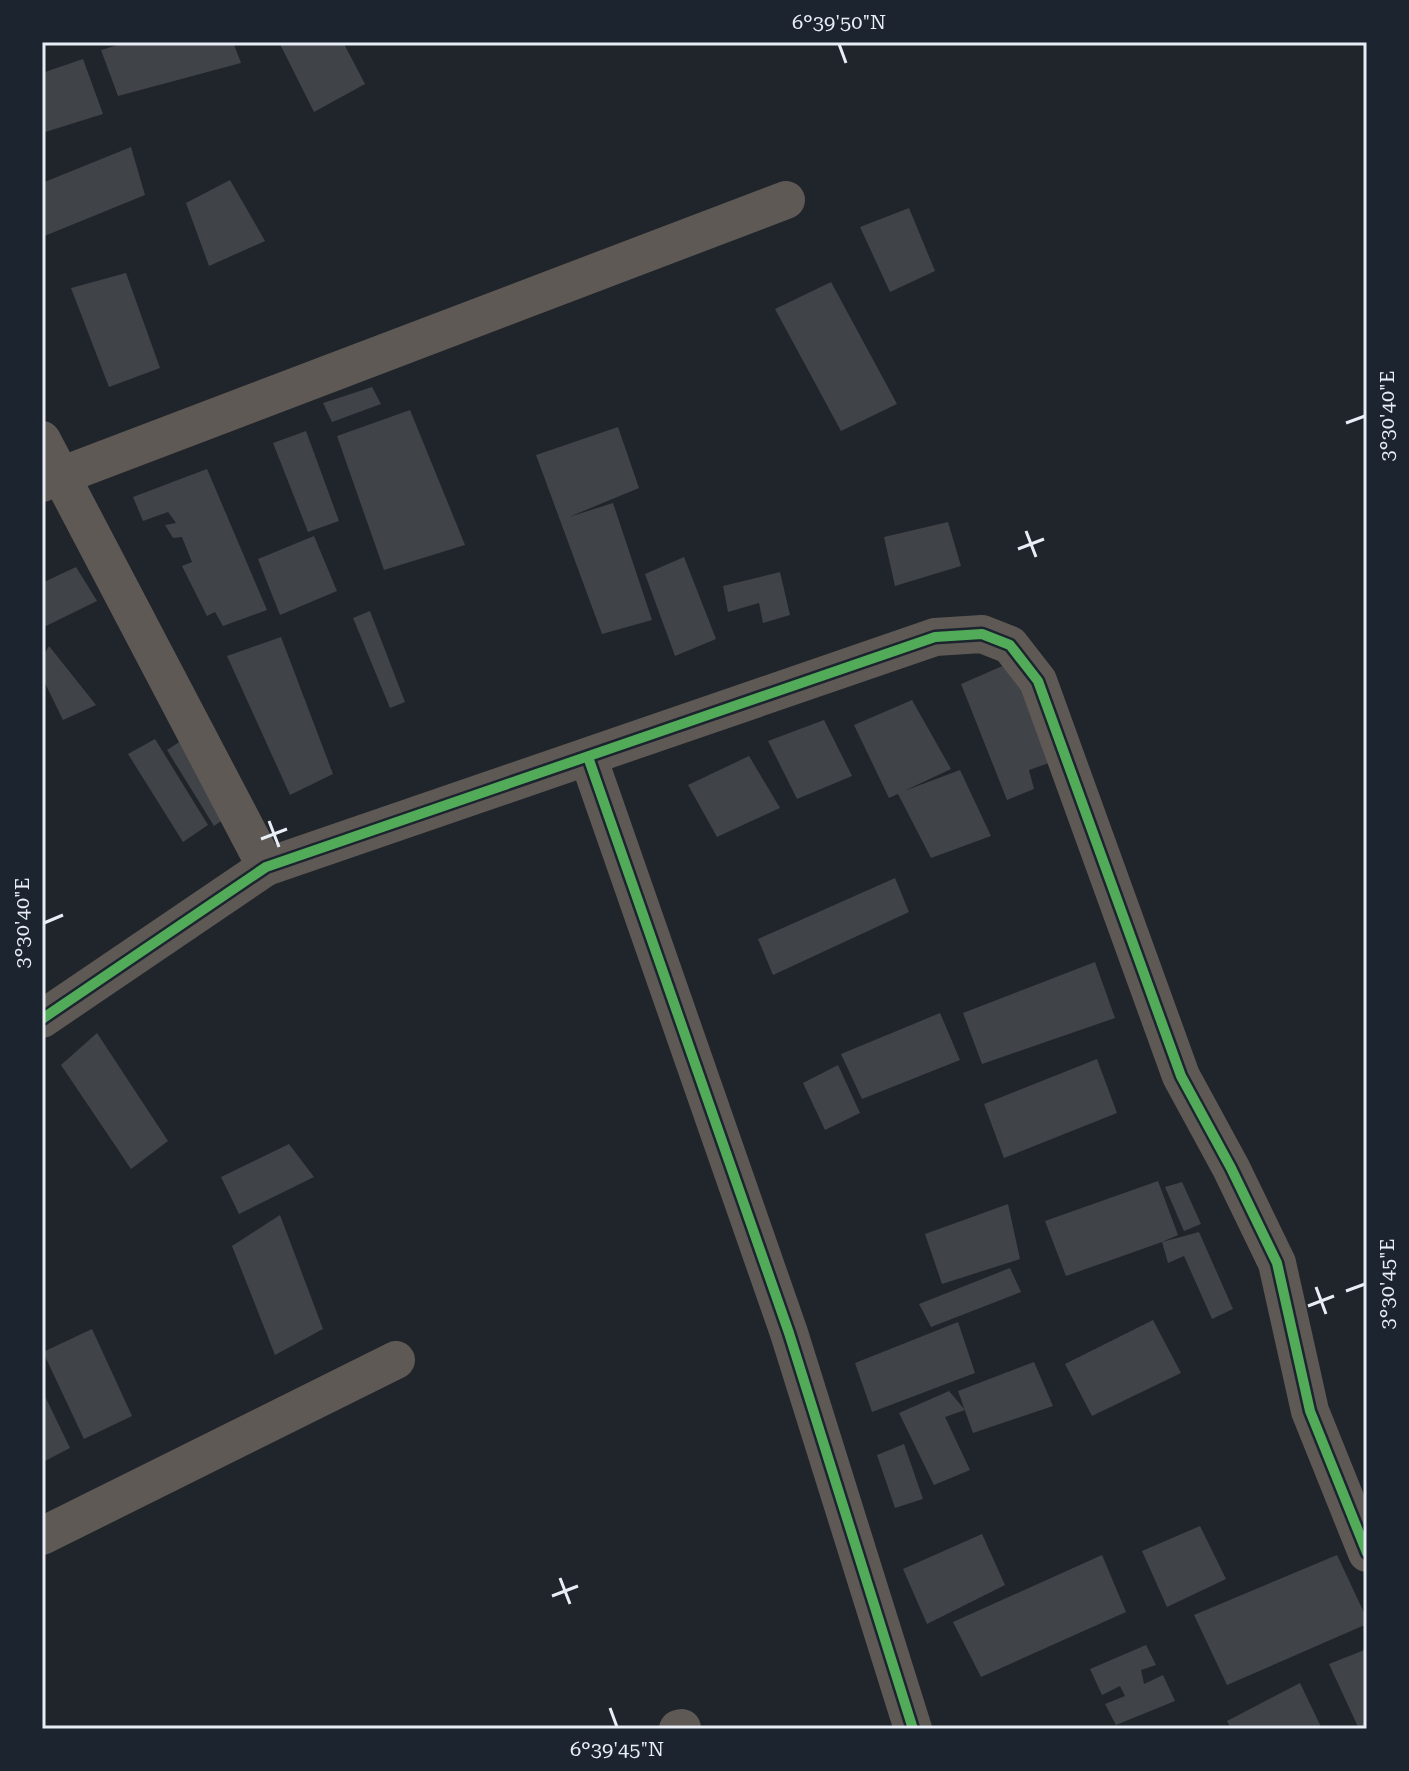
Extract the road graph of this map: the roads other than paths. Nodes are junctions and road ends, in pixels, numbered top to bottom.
1 (786, 200) dead end
2 (42, 440) edge
3 (51, 479) edge
4 (588, 757) junction
5 (266, 867) junction
6 (42, 1019) edge
7 (396, 1360) dead end
8 (42, 1536) edge
9 (1367, 1553) edge
10 (913, 1729) edge

1 - 3 street
2 - 3 street
3 - 5 street
4 - 5 street
4 - 9 street
4 - 10 street
5 - 6 street
7 - 8 street

